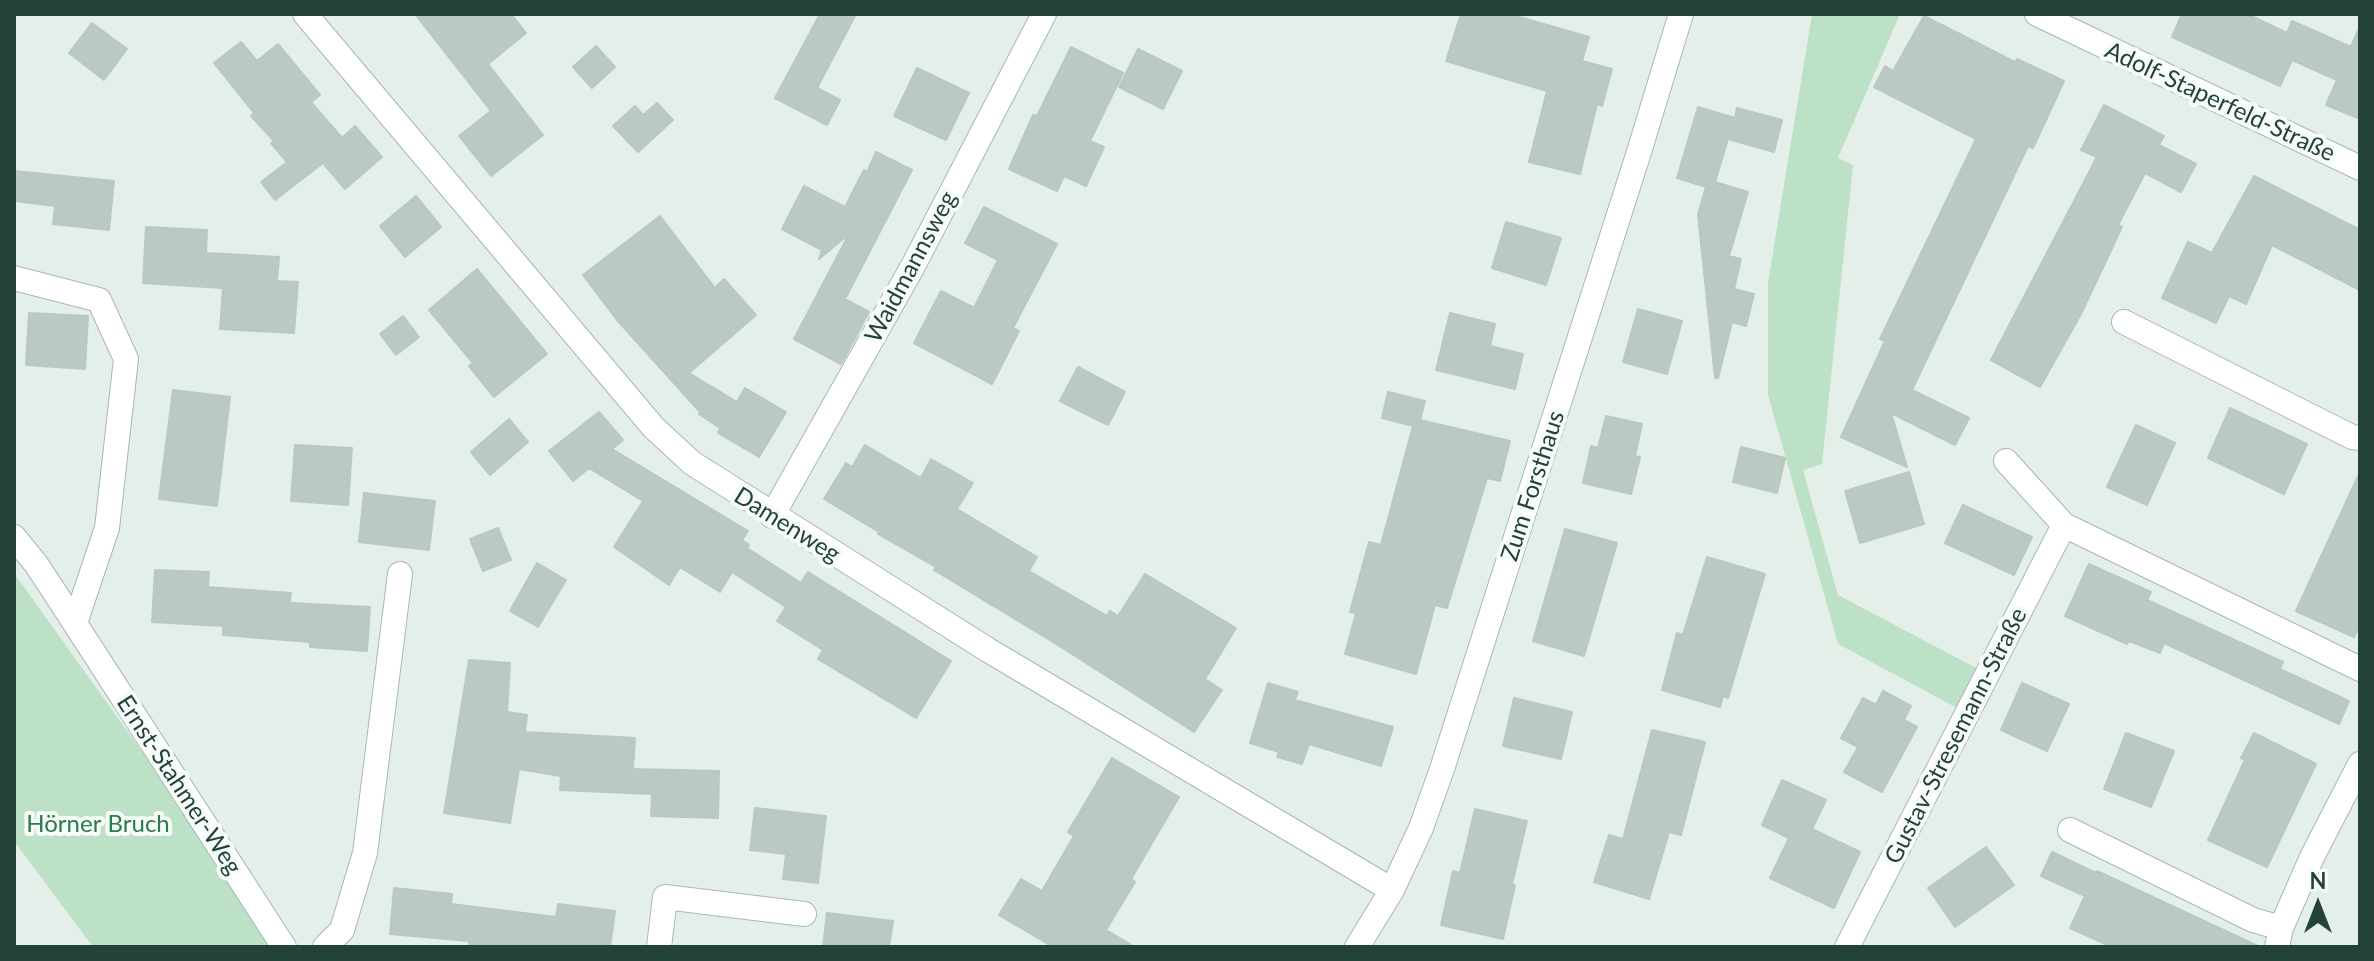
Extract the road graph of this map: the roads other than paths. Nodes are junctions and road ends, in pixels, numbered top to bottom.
1 (305, 14) edge
2 (1044, 14) edge
3 (1681, 14) edge
4 (2037, 14) edge
5 (2360, 168) edge
6 (14, 278) edge
7 (2124, 322) dead end
8 (2360, 438) edge
9 (2006, 461) dead end
10 (772, 516) junction
11 (2064, 525) junction
12 (14, 537) edge
13 (400, 574) dead end
14 (75, 623) junction
15 (2360, 669) edge
16 (2360, 764) edge
17 (2070, 830) dead end
18 (1392, 890) junction
19 (804, 914) dead end
20 (2279, 938) edge
21 (659, 943) edge
22 (284, 947) edge
23 (325, 947) edge
24 (1357, 947) edge
25 (1847, 947) edge

1 - 10 street, Damenweg
2 - 10 street, Waidmannsweg
3 - 18 street, Zum Forsthaus
4 - 5 street, Adolf-Staperfeld-Straße
6 - 14 street
7 - 8 street
9 - 11 street
10 - 18 street, Damenweg
11 - 15 street
11 - 25 street, Gustav-Stresemann-Straße
12 - 14 street, Ernst-Stahmer-Weg
13 - 23 street
14 - 22 street, Ernst-Stahmer-Weg
16 - 20 street
17 - 20 street
18 - 24 street, Zum Forsthaus
19 - 21 street

